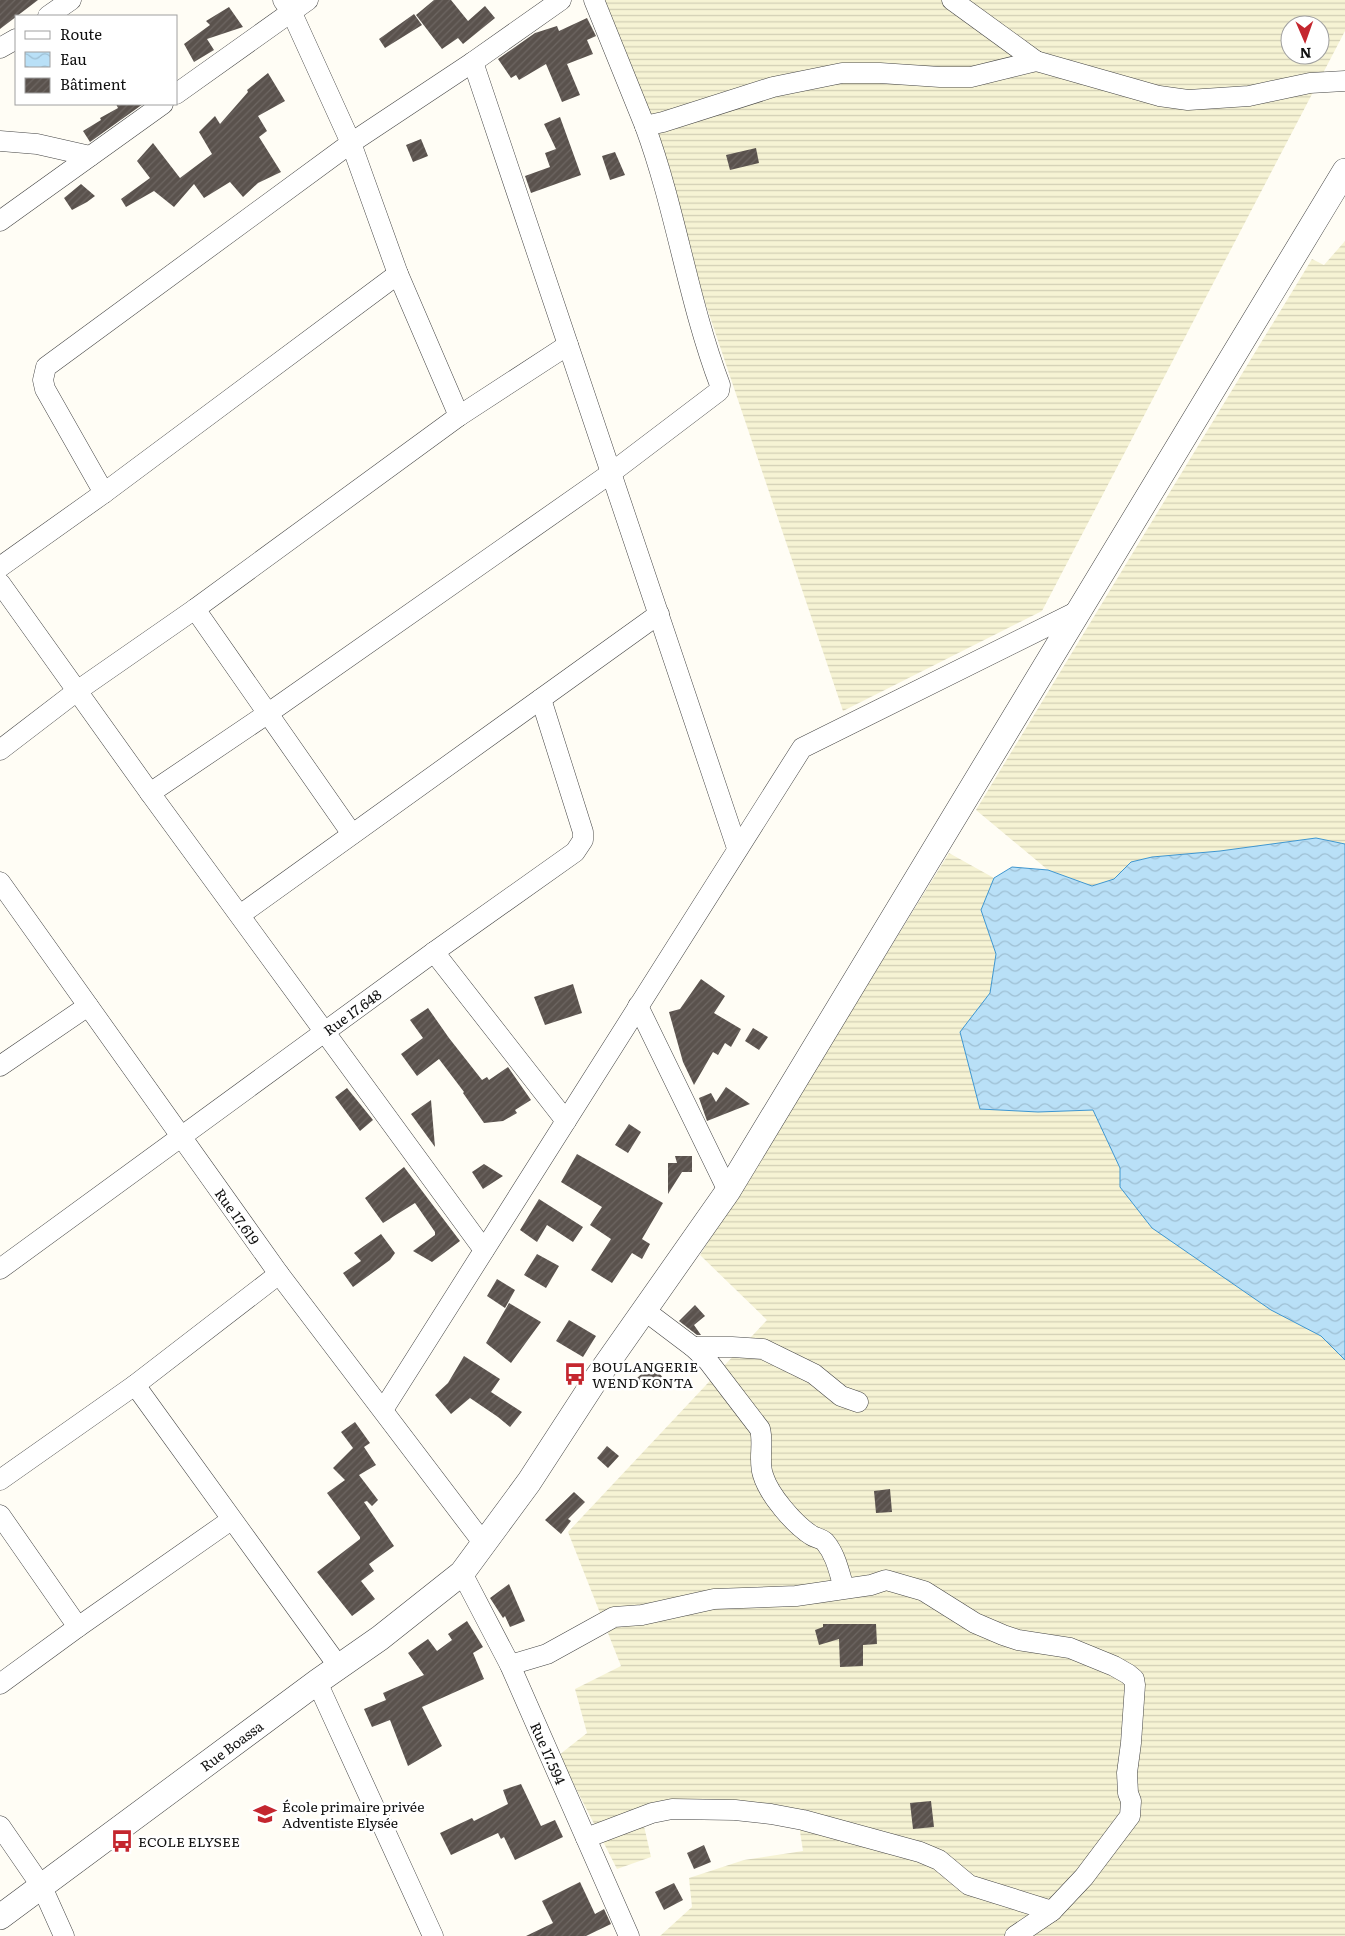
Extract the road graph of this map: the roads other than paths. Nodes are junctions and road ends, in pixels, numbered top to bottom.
1 (71, 0) edge
2 (308, 0) edge
3 (561, 0) edge
4 (594, 0) edge
5 (952, 0) edge
6 (287, 6) edge
7 (49, 15) edge
8 (15, 40) edge
9 (0, 48) edge
10 (1036, 61) junction
11 (473, 62) junction
12 (1345, 81) edge
13 (178, 92) edge
14 (161, 105) edge
15 (644, 126) junction
16 (0, 141) edge
17 (351, 143) junction
18 (90, 156) junction
19 (1345, 171) edge
20 (0, 221) edge
21 (398, 274) junction
22 (568, 345) junction
23 (460, 416) junction
24 (611, 473) junction
25 (104, 493) junction
26 (0, 567) edge
27 (0, 583) edge
28 (196, 609) junction
29 (1078, 611) junction
30 (659, 614) junction
31 (78, 691) junction
32 (541, 699) junction
33 (267, 714) junction
34 (0, 750) edge
35 (150, 793) junction
36 (352, 834) junction
37 (738, 848) junction
38 (0, 882) edge
39 (240, 915) junction
40 (434, 952) junction
41 (88, 1006) junction
42 (638, 1006) junction
43 (326, 1032) junction
44 (0, 1066) edge
45 (566, 1121) junction
46 (183, 1137) junction
47 (728, 1191) junction
48 (484, 1250) junction
49 (0, 1269) edge
50 (279, 1274) junction
51 (644, 1310) junction
52 (693, 1347) junction
53 (135, 1385) junction
54 (858, 1402) dead end
55 (383, 1410) junction
56 (0, 1480) edge
57 (0, 1515) edge
58 (231, 1520) junction
59 (484, 1544) junction
60 (462, 1574) junction
61 (844, 1588) junction
62 (78, 1627) junction
63 (510, 1665) junction
64 (339, 1667) junction
65 (317, 1682) junction
66 (0, 1684) edge
67 (0, 1826) edge
68 (586, 1838) junction
69 (42, 1887) junction
70 (1052, 1911) junction
71 (0, 1917) edge
72 (64, 1936) edge
73 (433, 1936) edge
74 (629, 1936) edge
75 (1016, 1936) edge

1 - 7 street
2 - 6 street
3 - 11 street
4 - 15 street
5 - 10 street
6 - 13 street
6 - 17 street
8 - 9 street
10 - 12 street
10 - 15 street
11 - 17 street
11 - 22 street
14 - 18 street
15 - 24 street
16 - 18 street
17 - 21 street
17 - 25 street
18 - 20 street
19 - 29 street, Rue Boassa
21 - 23 street
21 - 25 street
22 - 23 street
22 - 24 street
23 - 28 street
24 - 30 street
24 - 33 street
25 - 26 street
27 - 31 street
28 - 31 street
28 - 33 street
29 - 37 street
29 - 47 street, Rue Boassa
30 - 32 street
30 - 37 street
31 - 34 street
31 - 35 street
32 - 36 street
32 - 40 street, Rue 17.648
33 - 35 street
33 - 36 street
35 - 39 street
36 - 39 street
37 - 42 street
38 - 41 street, Rue 17.619
39 - 43 street
40 - 43 street, Rue 17.648
40 - 45 street
41 - 44 street
41 - 46 street, Rue 17.619
42 - 45 street
42 - 47 street
43 - 46 street, Rue 17.648
43 - 48 street
45 - 48 street
46 - 49 street, Rue 17.648
46 - 50 street, Rue 17.619
47 - 51 street, Rue Boassa
48 - 55 street
50 - 53 street
50 - 55 street, Rue 17.619
51 - 52 street
51 - 59 street, Rue Boassa
52 - 54 street
52 - 61 street
53 - 56 street
53 - 58 street
55 - 59 street, Rue 17.619
57 - 62 street
58 - 62 street
58 - 64 street
59 - 60 street, Rue Boassa
60 - 63 street, Rue 17.594
60 - 64 street, Rue Boassa
61 - 63 street
61 - 70 street
62 - 66 street
63 - 68 street, Rue 17.594
64 - 65 street, Rue Boassa
65 - 69 street, Rue Boassa
65 - 73 street
67 - 69 street
68 - 70 street
68 - 74 street, Rue 17.594
69 - 71 street, Rue Boassa
69 - 72 street
70 - 75 street

